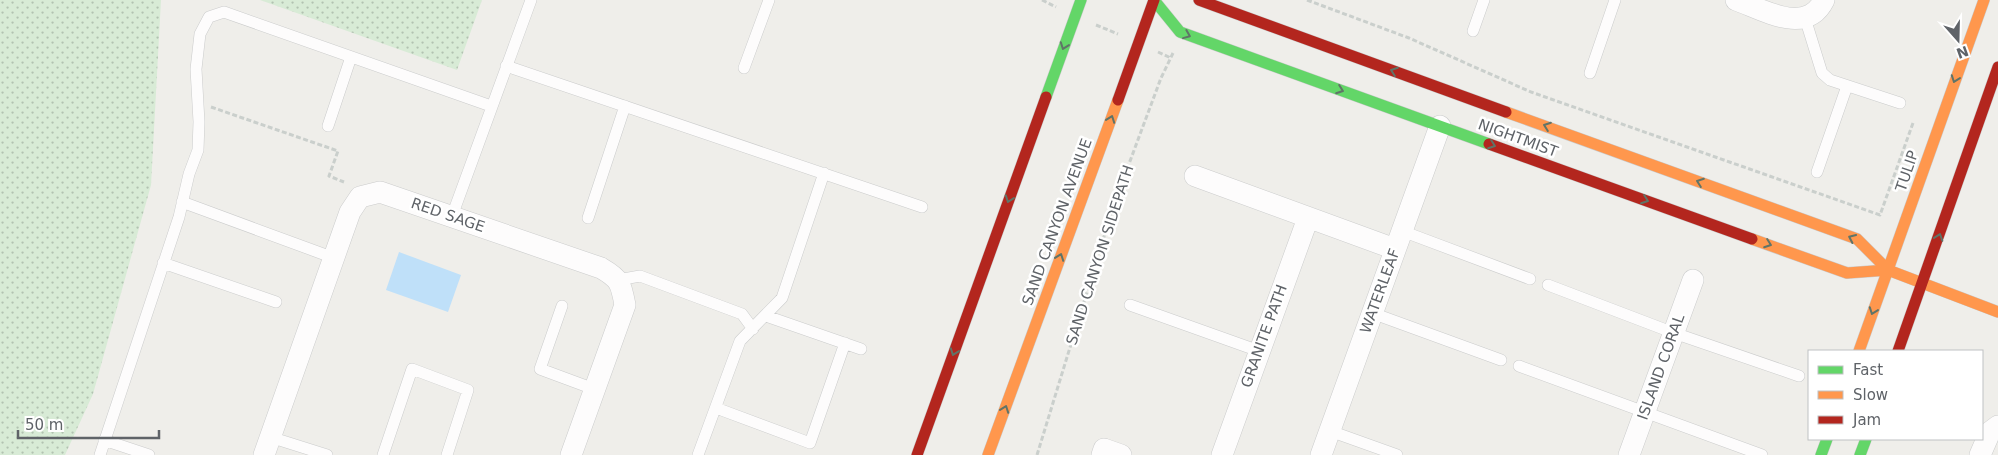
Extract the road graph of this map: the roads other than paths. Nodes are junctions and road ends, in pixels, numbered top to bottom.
1 (531, 0) edge
2 (769, 0) edge
3 (1080, 0) edge
4 (1154, 0) edge
5 (1199, 0) edge
6 (1484, 0) edge
7 (1615, 0) edge
8 (1736, 0) edge
9 (1824, 0) edge
10 (1984, 0) edge
11 (1805, 18) junction
12 (1473, 31) dead end
13 (351, 57) junction
14 (506, 66) junction
15 (1998, 67) edge
16 (744, 68) dead end
17 (1590, 73) dead end
18 (1847, 86) junction
19 (1900, 103) dead end
20 (491, 106) junction
21 (625, 106) junction
22 (328, 126) dead end
23 (1440, 126) junction
24 (1817, 172) dead end
25 (824, 173) junction
26 (1195, 176) dead end
27 (182, 202) junction
28 (922, 207) dead end
29 (452, 216) junction
30 (588, 218) dead end
31 (1308, 218) junction
32 (1399, 240) junction
33 (334, 258) junction
34 (163, 263) junction
35 (1888, 270) junction
36 (1530, 279) dead end
37 (618, 280) junction
38 (1693, 280) dead end
39 (1923, 283) junction
40 (1548, 285) dead end
41 (276, 302) dead end
42 (1130, 305) dead end
43 (562, 306) dead end
44 (1372, 312) junction
45 (1998, 312) edge
46 (766, 316) junction
47 (753, 329) junction
48 (1674, 332) junction
49 (845, 343) junction
50 (861, 349) dead end
51 (1858, 350) edge
52 (1898, 350) edge
53 (1259, 351) junction
54 (1501, 360) dead end
55 (1519, 366) dead end
56 (1799, 376) dead end
57 (594, 389) junction
58 (716, 408) junction
59 (1645, 412) junction
60 (1998, 426) edge
61 (1330, 431) junction
62 (104, 440) junction
63 (1827, 440) edge
64 (1866, 440) edge
65 (267, 446) edge
66 (100, 455) edge
67 (149, 455) edge
68 (327, 455) edge
69 (383, 455) edge
70 (447, 455) edge
71 (571, 455) edge
72 (698, 455) edge
73 (917, 455) edge
74 (988, 455) edge
75 (1222, 455) edge
76 (1321, 455) edge
77 (1397, 455) edge
78 (1629, 455) edge
79 (1762, 455) edge
80 (1821, 455) edge
81 (1860, 455) edge
82 (1980, 455) edge

1 - 14 lane
2 - 16 lane
3 -> 73 street
4 -> 23 street, NIGHTMIST
74 -> 4 street, SAND CANYON AVENUE
35 -> 5 street, NIGHTMIST
6 - 12 lane
7 - 17 lane
8 - 11 street
9 - 11 street
10 -> 35 street, TULIP
11 - 18 lane
13 - 20 lane
13 - 22 lane
13 - 27 lane
14 - 20 lane
14 - 21 lane
39 -> 15 street
18 - 19 lane
18 - 24 lane
20 - 29 lane
21 - 25 lane
21 - 30 lane
23 - 32 street, WATERLEAF
23 -> 35 street, NIGHTMIST
25 - 28 lane
25 - 46 lane
26 - 31 street
27 - 33 lane
27 - 34 lane
29 - 33 street, RED SAGE
29 - 37 street, RED SAGE
31 - 32 street
31 - 53 street, GRANITE PATH
32 - 36 lane
32 - 44 street, WATERLEAF
33 - 65 street, RED SAGE
34 - 41 lane
34 - 62 lane
35 - 39 street, NIGHTMIST
35 -> 51 street, TULIP
37 - 47 lane
37 - 57 street
38 - 48 street, ISLAND CORAL
39 - 45 street, NIGHTMIST
39 - 52 street
40 - 48 lane
42 - 53 lane
43 - 57 lane
44 - 54 lane
44 - 61 street, WATERLEAF
46 - 47 lane
46 - 49 lane
47 - 58 lane
48 - 56 lane
48 - 59 street, ISLAND CORAL
49 - 50 lane
49 - 58 lane
53 - 75 street, GRANITE PATH
55 - 59 lane
57 - 71 street
58 - 72 lane
59 - 78 street, ISLAND CORAL
59 - 79 lane
60 - 82 street
61 - 76 street, WATERLEAF
61 - 77 lane
62 - 66 lane
62 - 67 lane
63 - 80 street
64 - 81 street
65 - 68 lane
69 - 70 lane

